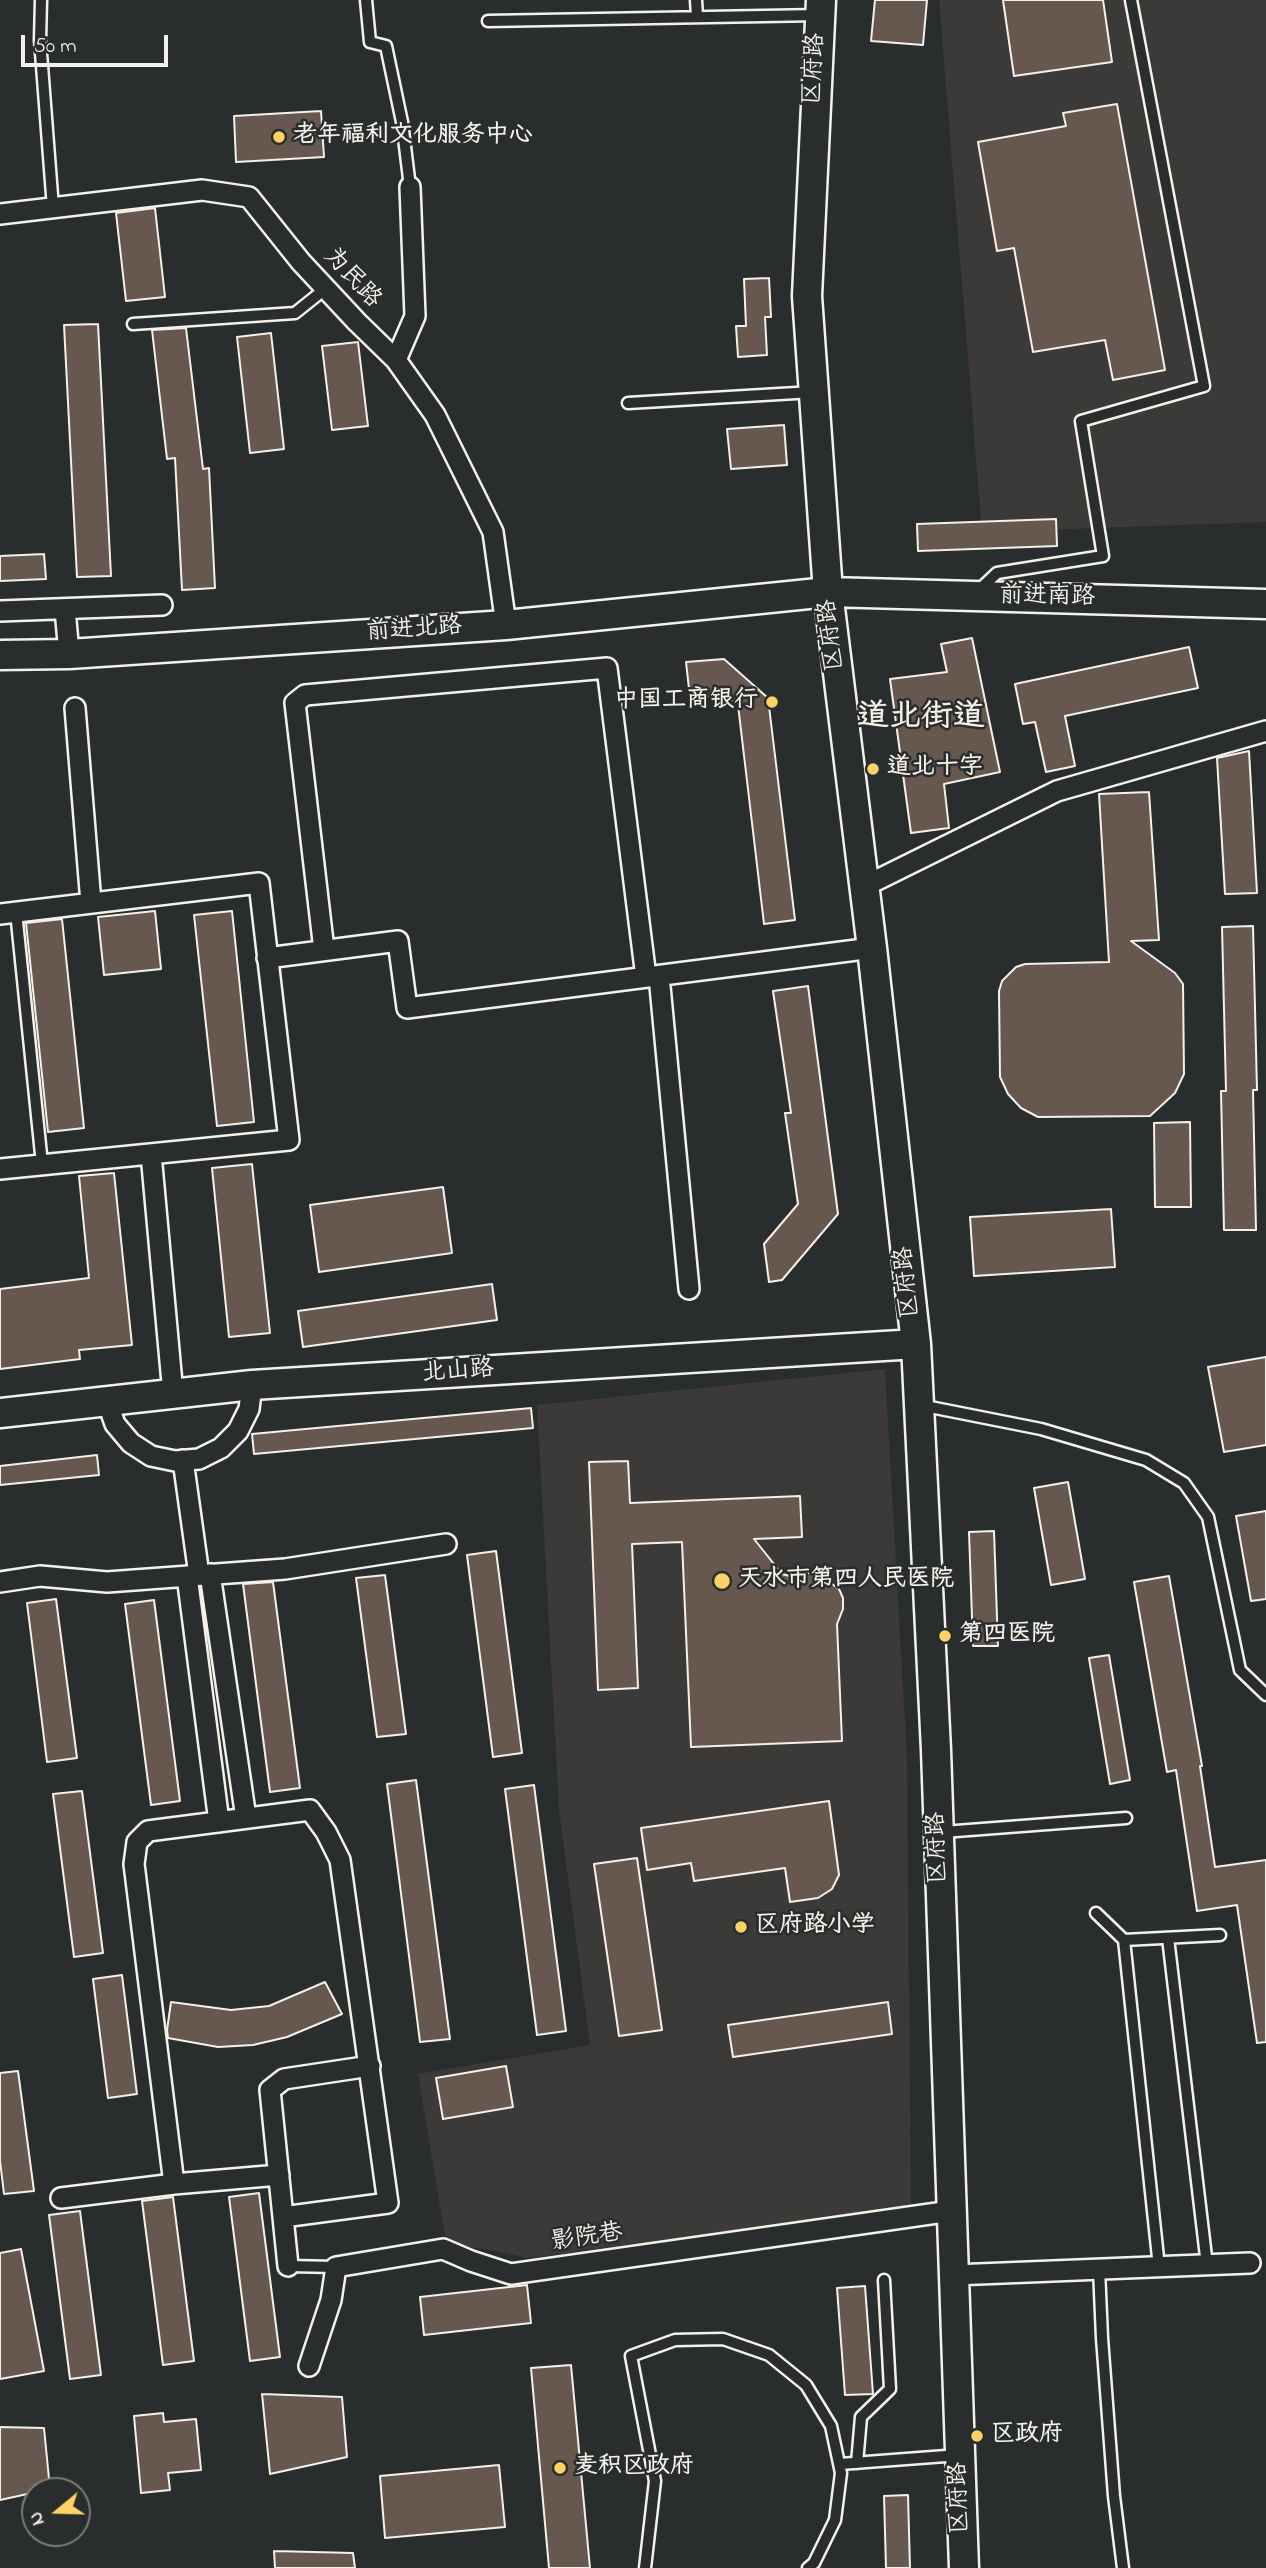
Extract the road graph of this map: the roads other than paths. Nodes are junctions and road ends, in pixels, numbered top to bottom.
1 (41, 0) edge
2 (366, 0) edge
3 (696, 0) edge
4 (1131, 0) edge
5 (820, 7) edge
6 (697, 17) junction
7 (488, 21) dead end
8 (410, 187) joint
9 (53, 208) junction
10 (0, 214) edge
11 (326, 289) junction
12 (133, 324) dead end
13 (396, 360) junction
14 (813, 391) junction
15 (628, 403) dead end
16 (828, 592) junction
17 (972, 596) junction
18 (1266, 604) edge
19 (162, 606) dead end
20 (65, 609) junction
21 (0, 611) edge
22 (506, 625) junction
23 (69, 654) junction
24 (0, 655) edge
25 (75, 708) dead end
26 (1266, 731) edge
27 (865, 886) junction
28 (91, 903) junction
29 (8, 913) edge
30 (872, 948) junction
31 (324, 950) junction
32 (267, 958) junction
33 (653, 976) junction
34 (151, 1154) junction
35 (42, 1164) junction
36 (0, 1169) edge
37 (689, 1289) dead end
38 (916, 1344) junction
39 (252, 1385) junction
40 (173, 1394) junction
41 (107, 1401) junction
42 (919, 1405) junction
43 (0, 1413) edge
44 (183, 1460) junction
45 (446, 1544) dead end
46 (199, 1575) junction
47 (0, 1582) edge
48 (1266, 1695) edge
49 (246, 1818) junction
50 (1126, 1818) dead end
51 (219, 1822) junction
52 (939, 1833) junction
53 (1096, 1913) dead end
54 (1220, 1935) dead end
55 (1168, 1938) junction
56 (1124, 1940) junction
57 (370, 2066) junction
58 (279, 2175) junction
59 (173, 2184) junction
60 (61, 2198) dead end
61 (951, 2211) junction
62 (283, 2217) junction
63 (1250, 2263) dead end
64 (1207, 2265) junction
65 (288, 2266) joint
66 (336, 2267) junction
67 (1159, 2267) junction
68 (1099, 2269) junction
69 (954, 2275) junction
70 (884, 2280) dead end
71 (309, 2365) dead end
72 (960, 2455) junction
73 (858, 2463) junction
74 (840, 2465) junction
75 (645, 2568) edge
76 (808, 2568) edge
77 (964, 2568) edge
78 (1124, 2568) edge

1 - 9 lane
2 - 8 lane
3 - 6 lane
4 - 17 lane
5 - 6 lane
5 - 14 main road, 区府路
6 - 7 lane
8 - 13 street
9 - 10 street, 为民路
9 - 11 street, 为民路
11 - 12 lane
11 - 13 street, 为民路
13 - 22 street, 为民路
14 - 15 lane
14 - 16 main road, 区府路
16 - 17 main road, 前进南路
16 - 22 main road, 前进北路
16 - 27 main road, 区府路
17 - 18 main road, 前进南路
19 - 20 street
20 - 21 street
20 - 23 street
22 - 23 main road, 前进北路
23 - 24 main road, 前进北路
25 - 28 street
26 - 27 street
27 - 30 main road, 区府路
28 - 29 street
28 - 32 street
29 - 35 lane
30 - 33 street
30 - 38 main road, 区府路
31 - 32 street
31 - 33 street
31 - 33 street
32 - 34 street
33 - 37 street
34 - 35 street
34 - 40 street
35 - 36 street
38 - 39 main road, 北山路
38 - 42 main road, 区府路
39 - 40 main road, 北山路
39 - 44 street
40 - 41 main road, 北山路
41 - 43 main road, 北山路
41 - 44 street
42 - 48 lane
42 - 52 main road, 区府路
44 - 46 street
45 - 46 street
46 - 47 street
46 - 49 street
46 - 51 street
49 - 51 street
49 - 57 street
50 - 52 lane
51 - 59 street
52 - 61 main road, 区府路
53 - 56 lane
54 - 55 lane
55 - 56 lane
55 - 64 lane
56 - 67 lane
57 - 58 street
57 - 62 street
58 - 59 street
58 - 62 street
59 - 60 street
61 - 66 street, 影院巷
61 - 69 main road, 区府路
62 - 65 street
63 - 64 street
64 - 67 street
65 - 66 lane
66 - 71 street
67 - 68 street
68 - 69 street
68 - 78 lane
69 - 72 main road, 区府路
70 - 73 lane
72 - 73 lane
72 - 77 main road, 区府路
73 - 74 lane
74 - 75 lane
74 - 76 lane

